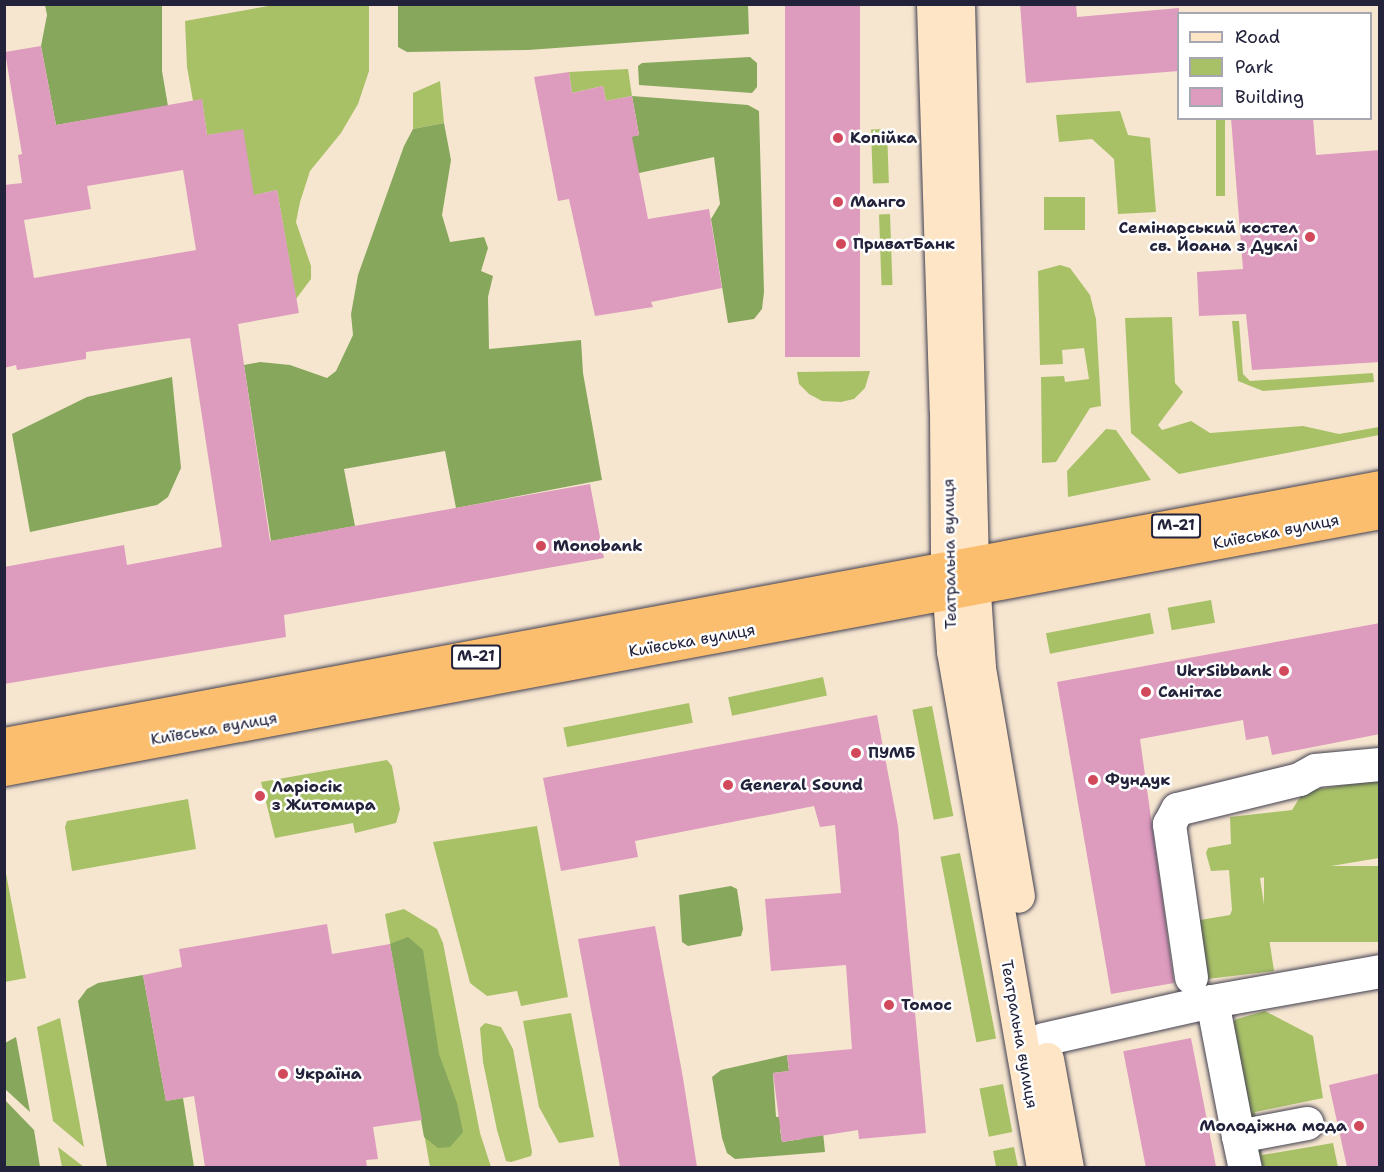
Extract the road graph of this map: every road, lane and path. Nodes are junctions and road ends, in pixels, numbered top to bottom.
1 (933, 4) edge
2 (958, 4) edge
3 (1380, 487) edge
4 (1380, 512) edge
5 (961, 578) junction
6 (4, 744) edge
7 (1380, 764) edge
8 (4, 769) edge
9 (1380, 971) edge
10 (1202, 989) junction
11 (1043, 1038) junction
12 (1307, 1123) dead end
13 (1238, 1136) junction
14 (1043, 1167) edge
15 (1067, 1167) edge
16 (1245, 1167) edge

1 - 5 street, Театральна вулиця
2 - 5 street, Театральна вулиця
3 - 5 highway, Київська вулиця / М-21
4 - 5 highway, Київська вулиця / М-21
5 - 6 highway, Київська вулиця / М-21
5 - 8 highway, Київська вулиця / М-21
5 - 11 street, Театральна вулиця
5 - 14 street, Театральна вулиця
7 - 10 street
9 - 10 street
10 - 11 street
10 - 13 street
11 - 15 street, Театральна вулиця
12 - 13 street
13 - 16 street

